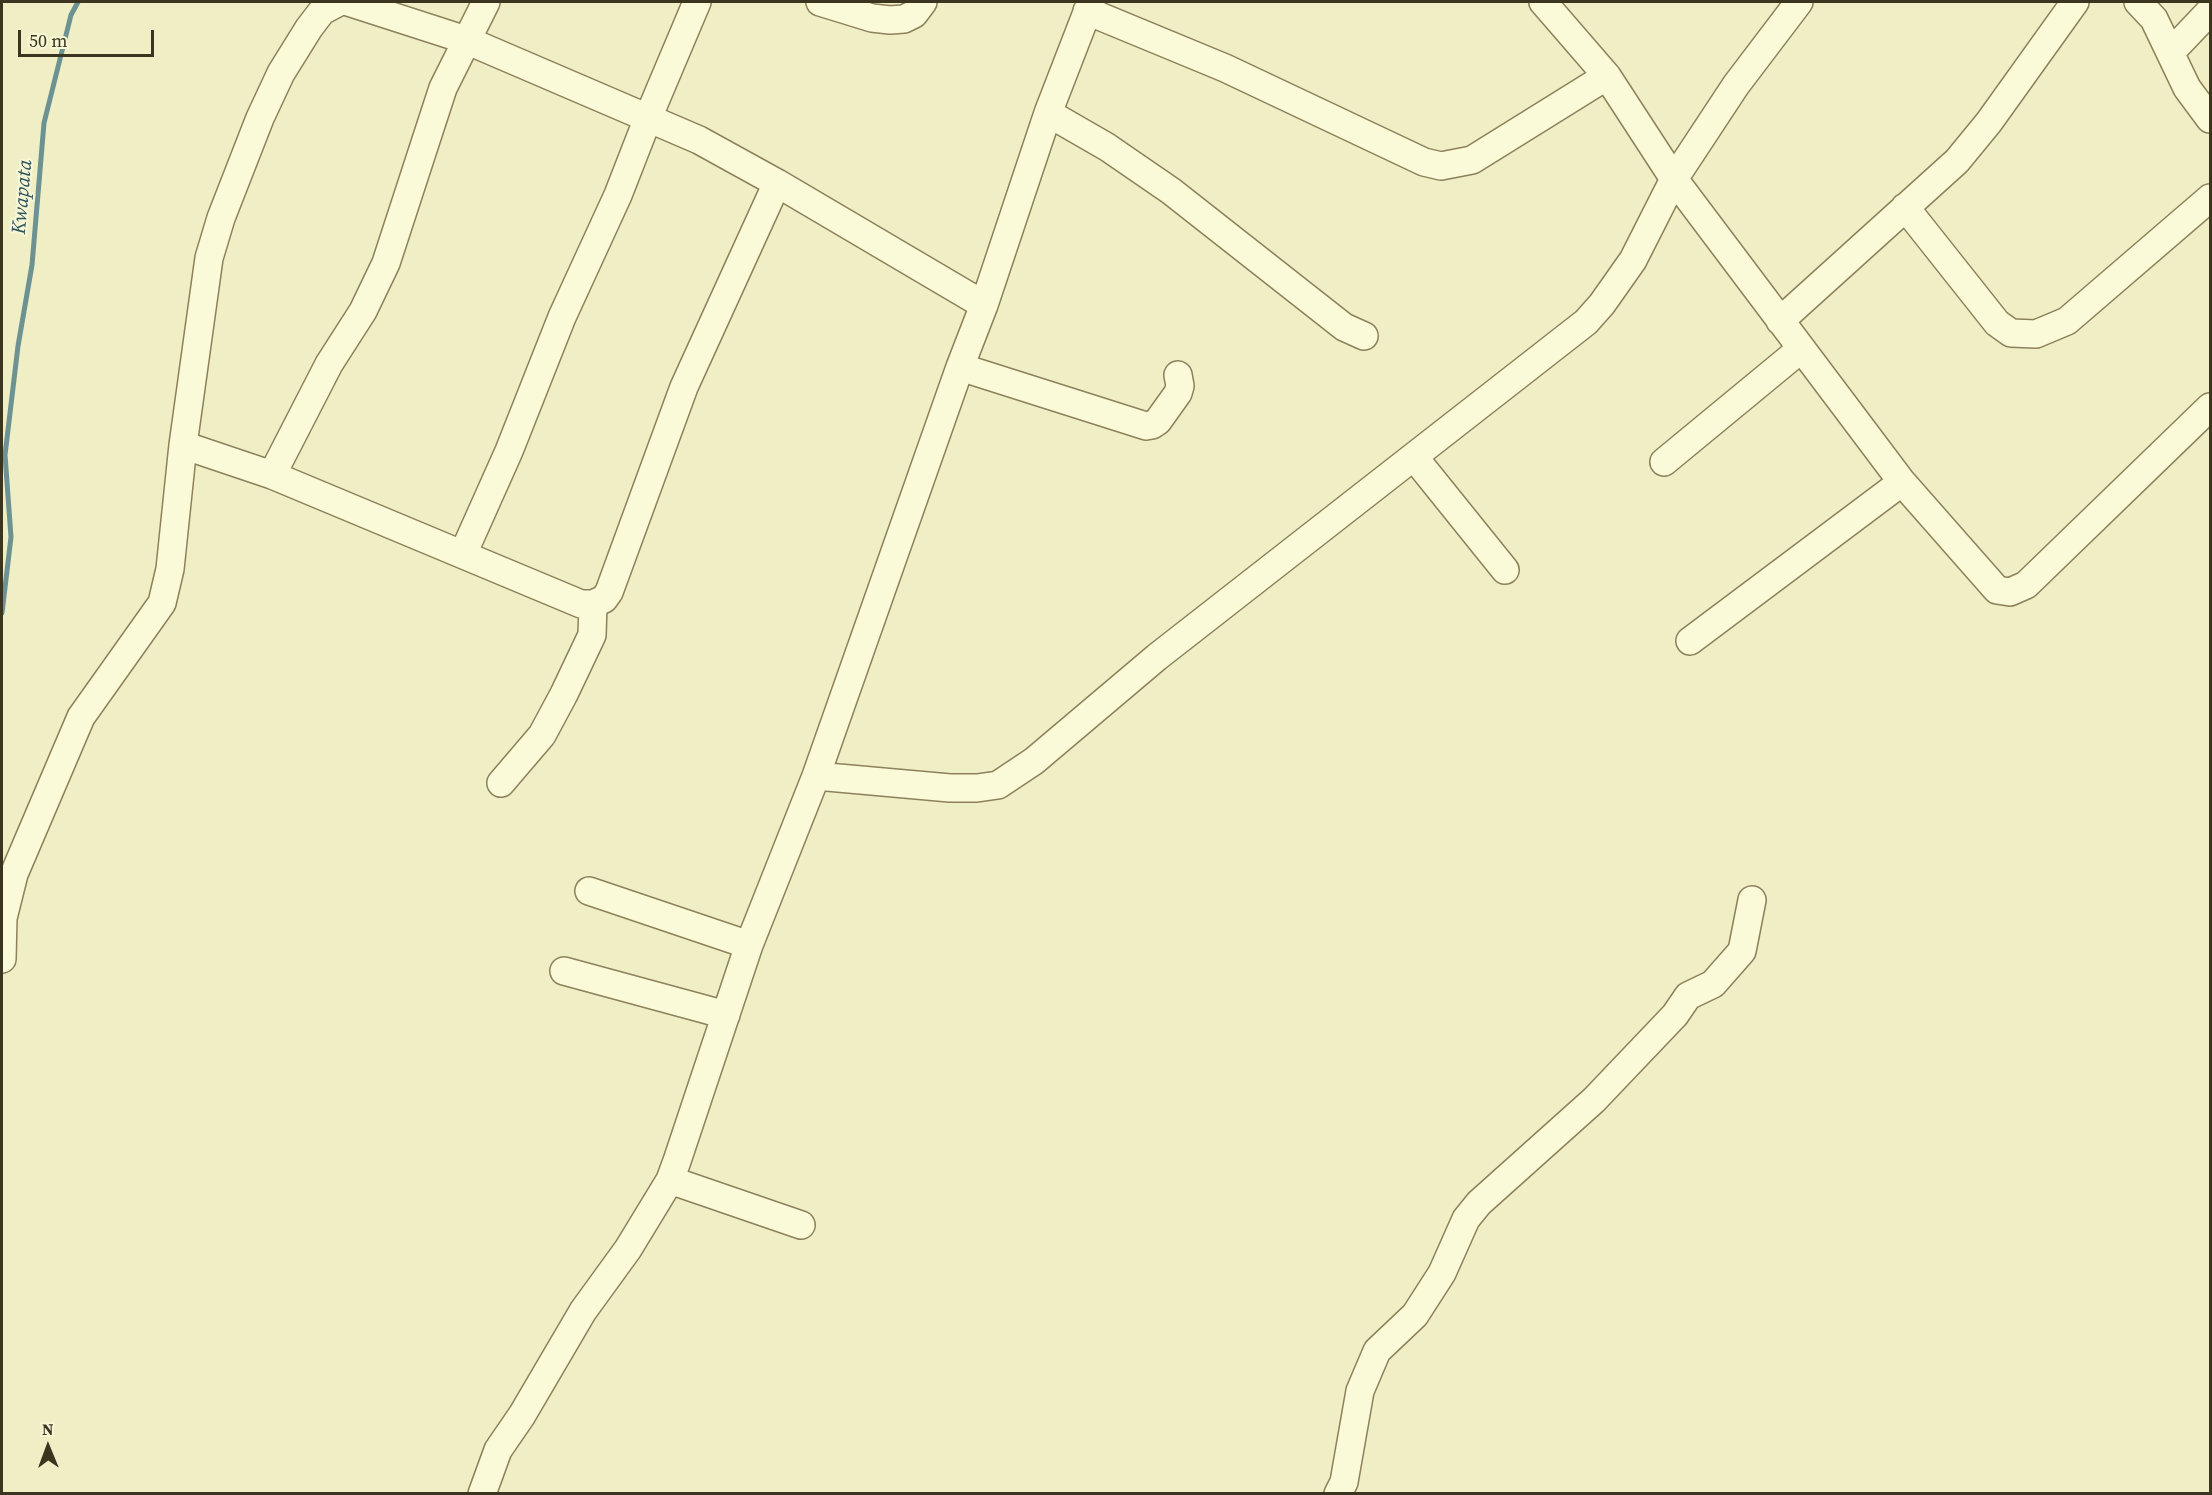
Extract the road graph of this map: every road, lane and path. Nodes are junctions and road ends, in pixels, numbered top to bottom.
1 (339, 2) edge
2 (348, 2) edge
3 (486, 2) edge
4 (697, 2) edge
5 (820, 2) edge
6 (923, 2) edge
7 (1543, 2) edge
8 (1799, 2) edge
9 (2075, 2) edge
10 (2138, 2) edge
11 (1089, 6) edge
12 (2211, 11) edge
13 (466, 40) junction
14 (2170, 52) junction
15 (1606, 76) junction
16 (1048, 113) junction
17 (648, 118) junction
18 (2211, 119) edge
19 (1674, 179) junction
20 (777, 183) junction
21 (2211, 198) edge
22 (1905, 207) junction
23 (984, 305) junction
24 (1780, 321) junction
25 (1364, 336) dead end
26 (1801, 349) junction
27 (960, 367) junction
28 (1178, 375) dead end
29 (2211, 407) edge
30 (183, 445) junction
31 (1414, 458) junction
32 (1664, 462) dead end
33 (272, 475) junction
34 (1902, 482) junction
35 (463, 554) junction
36 (1505, 570) dead end
37 (592, 604) junction
38 (1690, 641) dead end
39 (816, 776) junction
40 (501, 783) dead end
41 (589, 891) dead end
42 (1752, 900) dead end
43 (749, 945) junction
44 (2, 959) edge
45 (564, 971) dead end
46 (726, 1015) junction
47 (670, 1180) junction
48 (801, 1225) dead end
49 (482, 1494) edge
50 (1338, 1494) edge

1 - 30 street
2 - 13 street
3 - 13 street
4 - 17 street
5 - 6 street
7 - 15 street
8 - 19 street
9 - 22 street
10 - 14 street
11 - 15 street
11 - 16 street
12 - 14 street
13 - 17 street
13 - 33 street
14 - 18 street
15 - 19 street
16 - 23 street
16 - 25 street
17 - 20 street
17 - 35 street
19 - 24 street
19 - 31 street
20 - 23 street
20 - 37 street
21 - 22 street
22 - 24 street
23 - 27 street
24 - 26 street
26 - 32 street
26 - 34 street
27 - 28 street
27 - 39 street
29 - 34 street
30 - 33 street
30 - 44 street
31 - 36 street
31 - 39 street
33 - 35 street
34 - 38 street
35 - 37 street
37 - 40 street
39 - 43 street
41 - 43 street
42 - 50 street
43 - 46 street
45 - 46 street
46 - 47 street
47 - 48 street
47 - 49 street

